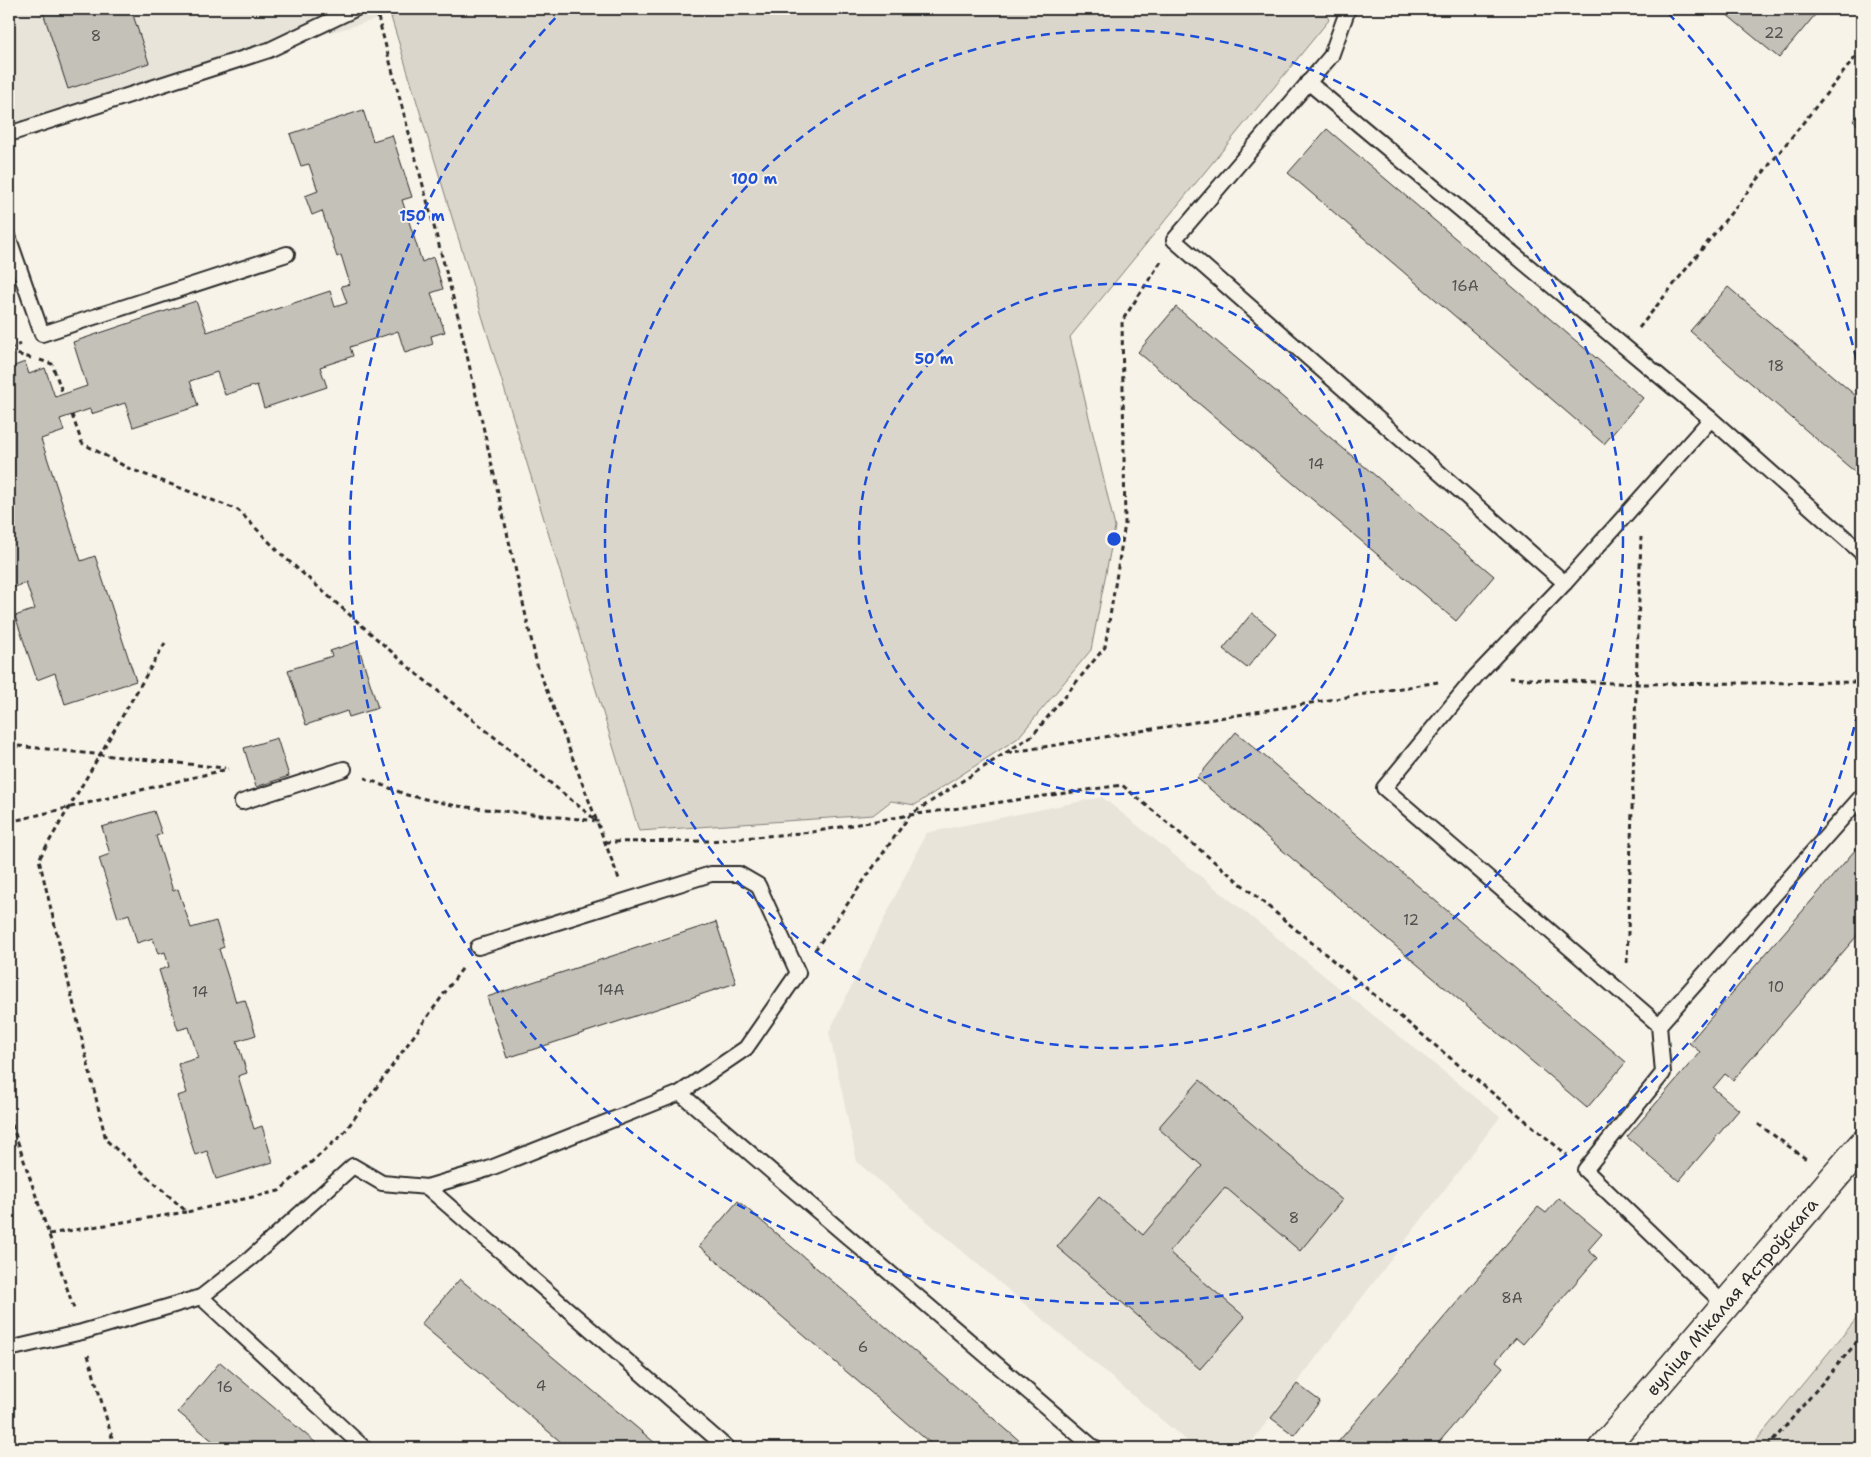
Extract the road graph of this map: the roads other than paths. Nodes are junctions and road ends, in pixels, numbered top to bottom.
1 (355, 9) edge
2 (1348, 9) edge
3 (1308, 82) junction
4 (9, 134) edge
5 (9, 239) edge
6 (287, 254) dead end
7 (1711, 419) junction
8 (1862, 553) edge
9 (1565, 583) junction
10 (344, 769) road end
11 (1862, 796) edge
12 (242, 802) dead end
13 (478, 947) road end
14 (1660, 1025) junction
15 (680, 1093) junction
16 (1862, 1145) edge
17 (427, 1187) junction
18 (201, 1297) junction
19 (1725, 1305) junction
20 (9, 1349) edge
21 (364, 1448) edge
22 (727, 1448) edge
23 (1094, 1448) edge
24 (1603, 1448) edge

1 - 4 lane
2 - 3 lane
3 - 7 lane
3 - 9 lane
5 - 6 lane
7 - 8 lane
7 - 9 lane
9 - 14 lane
10 - 12 lane
11 - 14 lane
13 - 15 lane
14 - 19 lane
15 - 17 lane
15 - 23 lane
16 - 19 main road, вуліца Мікалая Астроўскага
17 - 18 lane
17 - 22 lane
18 - 20 lane
18 - 21 lane
19 - 24 main road, вуліца Мікалая Астроўскага

